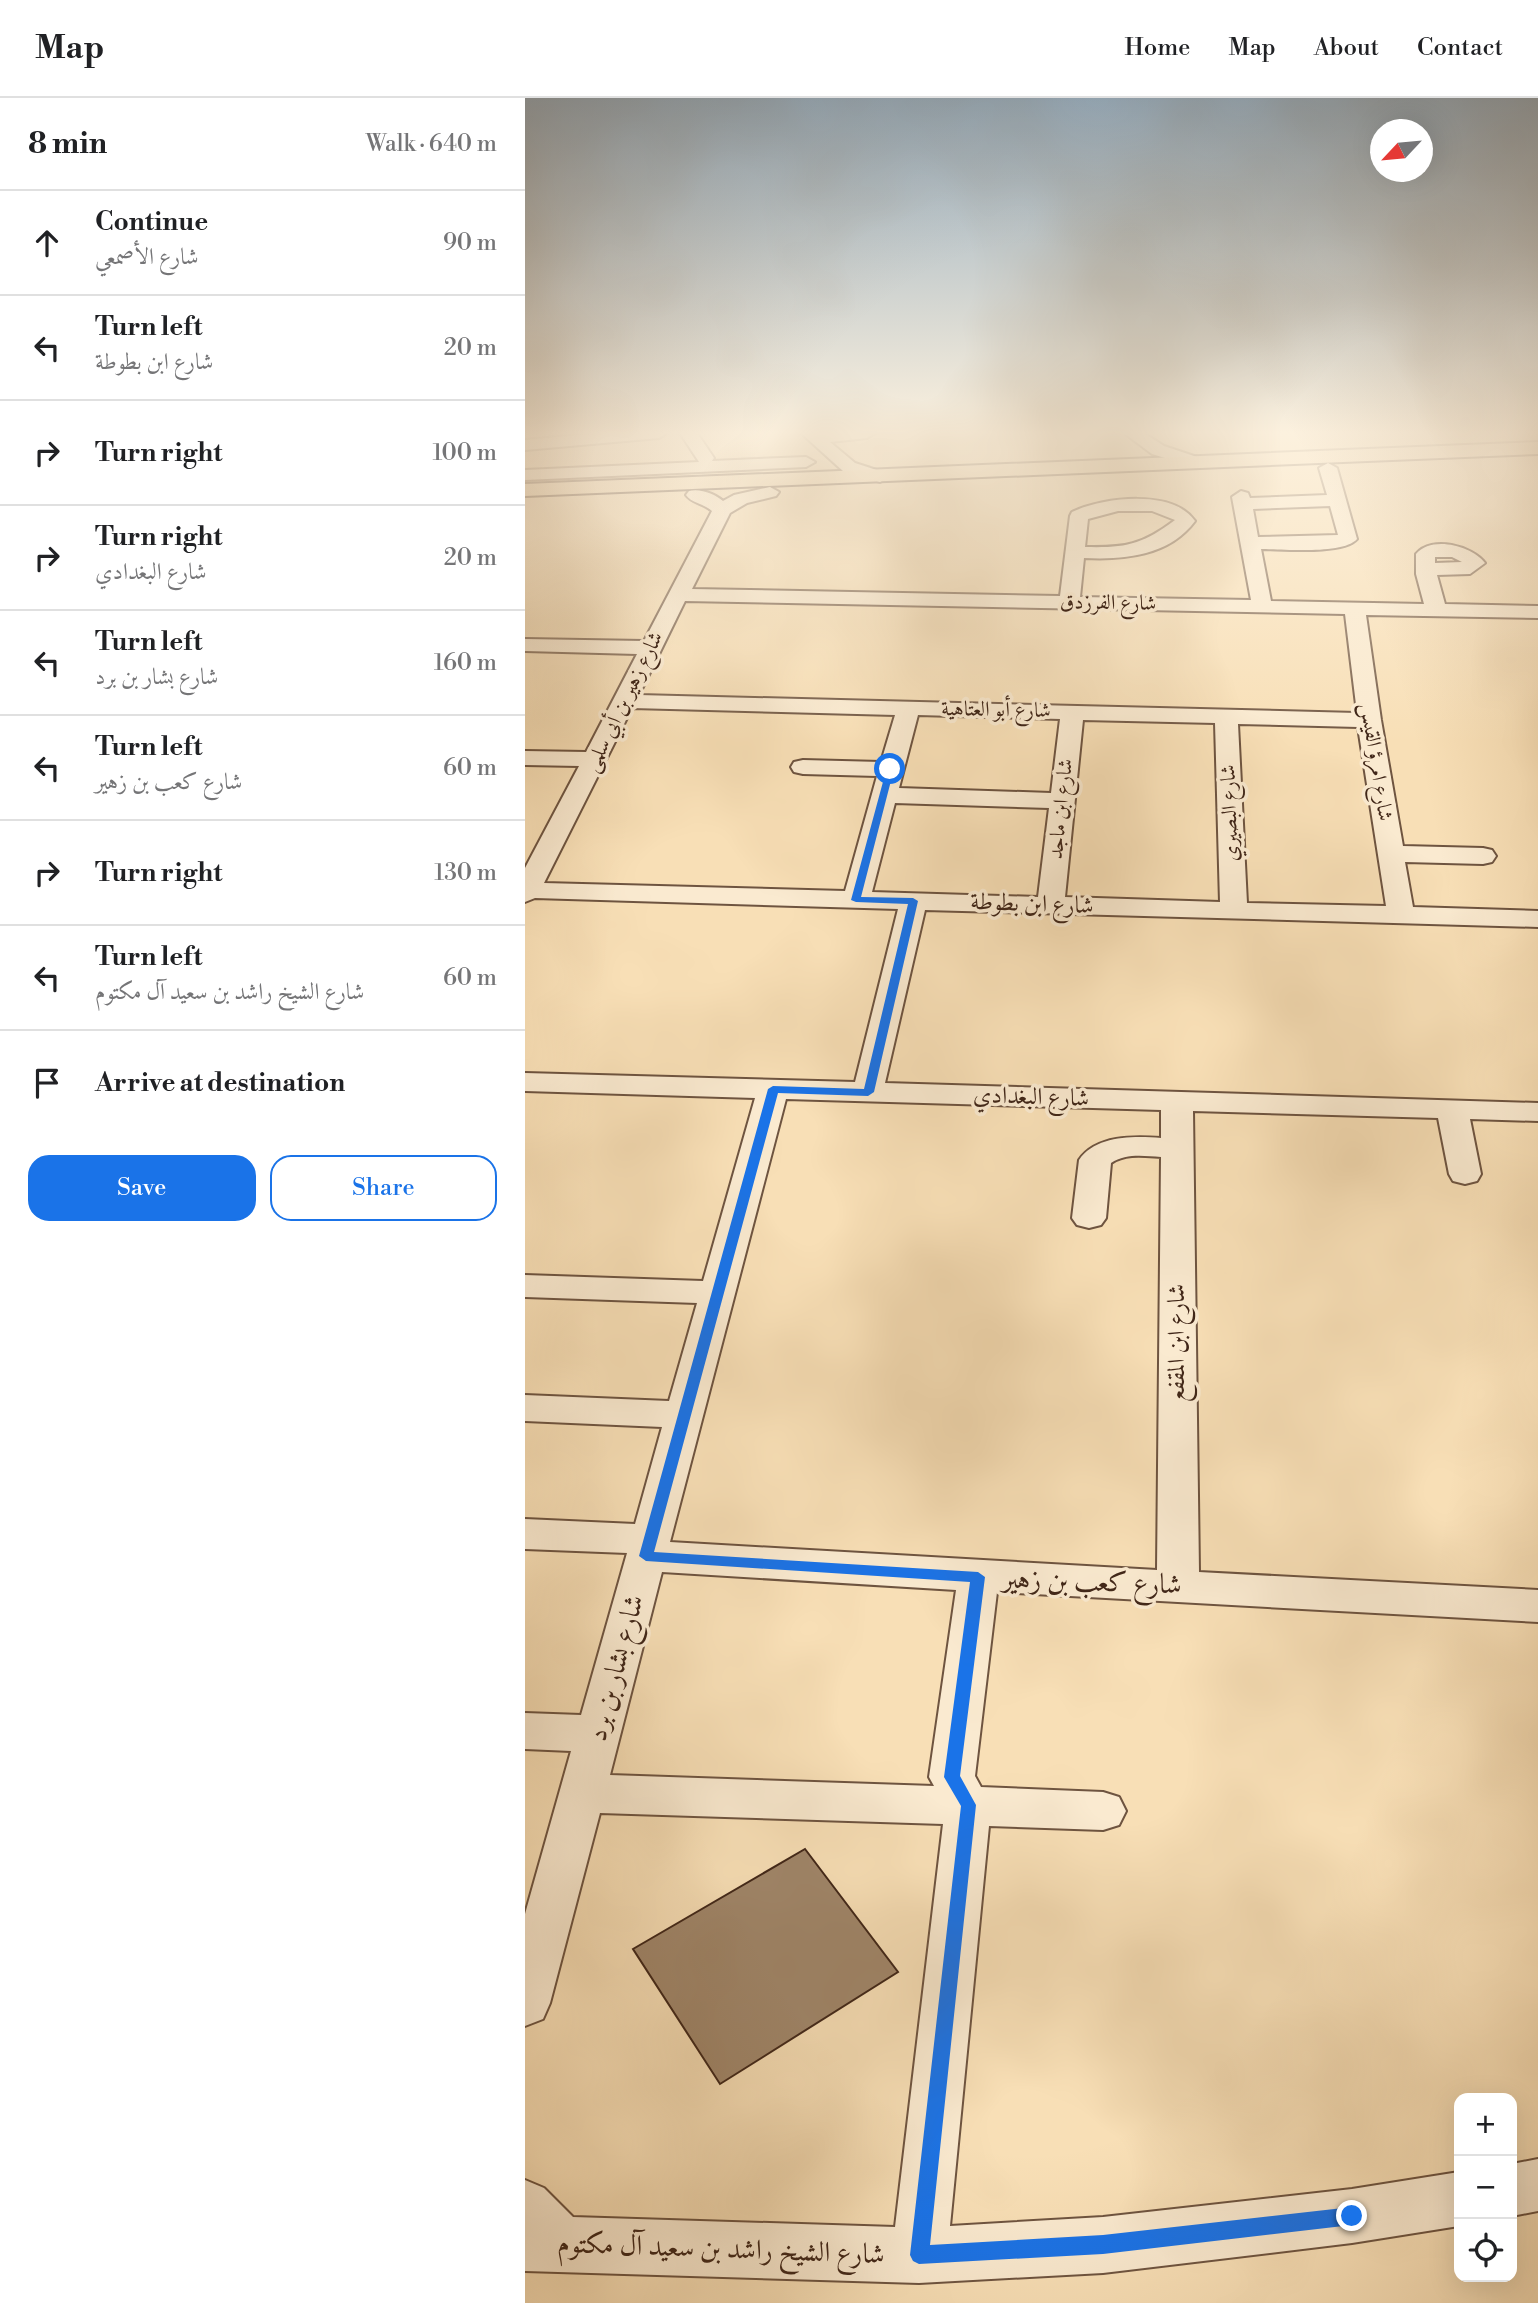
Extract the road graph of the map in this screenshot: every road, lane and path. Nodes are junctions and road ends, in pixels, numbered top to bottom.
1 (709, 536) edge
2 (1077, 536) edge
3 (1165, 536) edge
4 (1249, 536) edge
5 (1346, 536) edge
6 (1250, 543) junction
7 (1075, 552) junction
8 (1427, 569) dead end
9 (678, 595) junction
10 (882, 599) junction
11 (1069, 603) junction
12 (1159, 604) junction
13 (1262, 607) junction
14 (1355, 608) junction
15 (1436, 610) junction
16 (1538, 612) edge
17 (876, 622) dead end
18 (1149, 625) dead end
19 (525, 645) edge
20 (650, 648) junction
21 (624, 701) junction
22 (908, 708) junction
23 (1072, 712) junction
24 (1226, 716) junction
25 (1369, 720) junction
26 (525, 758) edge
27 (596, 760) junction
28 (803, 766) dead end
29 (890, 769) junction
30 (883, 795) junction
31 (1061, 801) junction
32 (1390, 854) junction
33 (1483, 856) dead end
34 (526, 892) edge
35 (856, 900) junction
36 (913, 901) junction
37 (1051, 905) junction
38 (1234, 910) junction
39 (1401, 915) junction
40 (1538, 919) edge
41 (525, 1082) edge
42 (773, 1089) junction
43 (868, 1092) junction
44 (1177, 1101) junction
45 (1452, 1109) junction
46 (1538, 1112) edge
47 (1177, 1149) junction
48 (1465, 1174) dead end
49 (1089, 1218) dead end
50 (525, 1286) edge
51 (718, 1293) junction
52 (525, 1408) edge
53 (685, 1415) junction
54 (525, 1535) edge
55 (649, 1548) junction
56 (978, 1577) junction
57 (1178, 1586) junction
58 (1538, 1606) edge
59 (525, 1731) edge
60 (599, 1734) junction
61 (582, 1793) junction
62 (968, 1805) junction
63 (1103, 1811) dead end
64 (525, 2003) edge
65 (1538, 2185) edge
66 (1517, 2189) edge
67 (1454, 2200) edge
68 (525, 2207) edge
69 (543, 2244) edge
70 (919, 2255) junction

1 - 9 street, شارع زهير بن أبي سلمى
2 - 7 street
3 - 7 street
4 - 6 street
5 - 6 street
6 - 13 street
7 - 11 street
8 - 15 street
9 - 10 street, شارع الفرزدق
9 - 20 street, شارع زهير بن أبي سلمى
10 - 11 street, شارع الفرزدق
10 - 17 street
11 - 12 street, شارع الفرزدق
12 - 13 street, شارع الفرزدق
12 - 18 street
13 - 14 street, شارع الفرزدق
14 - 15 street, شارع الفرزدق
14 - 25 street, شارع امرؤ القيس
15 - 16 street, شارع الفرزدق
19 - 20 street
20 - 21 street, شارع زهير بن أبي سلمى
21 - 22 street, شارع أبو العتاهية
21 - 27 street, شارع زهير بن أبي سلمى
22 - 23 street, شارع أبو العتاهية
22 - 29 street
23 - 24 street, شارع أبو العتاهية
23 - 31 street, شارع ابن ماجد
24 - 25 street, شارع أبو العتاهية
24 - 38 street, شارع البصيري
25 - 32 street, شارع امرؤ القيس
26 - 27 street
27 - 34 street, شارع زهير بن أبي سلمى
28 - 29 street
29 - 30 street
30 - 31 street
30 - 35 street
31 - 37 street, شارع ابن ماجد
32 - 33 street
32 - 39 street, شارع امرؤ القيس
34 - 35 street, شارع ابن بطوطة
35 - 36 street, شارع ابن بطوطة
36 - 37 street, شارع ابن بطوطة
36 - 43 street
37 - 38 street, شارع ابن بطوطة
38 - 39 street, شارع ابن بطوطة
39 - 40 street, شارع ابن بطوطة
41 - 42 street, شارع البغدادي
42 - 43 street, شارع البغدادي
42 - 51 street, شارع بشار بن برد
43 - 44 street, شارع البغدادي
44 - 45 street, شارع البغدادي
44 - 47 street, شارع ابن المقفع
45 - 46 street, شارع البغدادي
45 - 48 street
47 - 49 street
47 - 57 street, شارع ابن المقفع
50 - 51 street
51 - 53 street, شارع بشار بن برد
52 - 53 street
53 - 55 street, شارع بشار بن برد
54 - 55 street, شارع كعب بن زهير
55 - 56 street, شارع كعب بن زهير
55 - 60 street, شارع بشار بن برد
56 - 57 street, شارع كعب بن زهير
56 - 62 street
57 - 58 street, شارع كعب بن زهير
59 - 60 street
60 - 61 street, شارع بشار بن برد
61 - 62 street
61 - 64 street, شارع بشار بن برد
62 - 63 street
62 - 70 street
65 - 66 street
67 - 70 street, شارع الشيخ راشد بن سعيد آل مكتوم
68 - 69 street
69 - 70 street, شارع الشيخ راشد بن سعيد آل مكتوم

